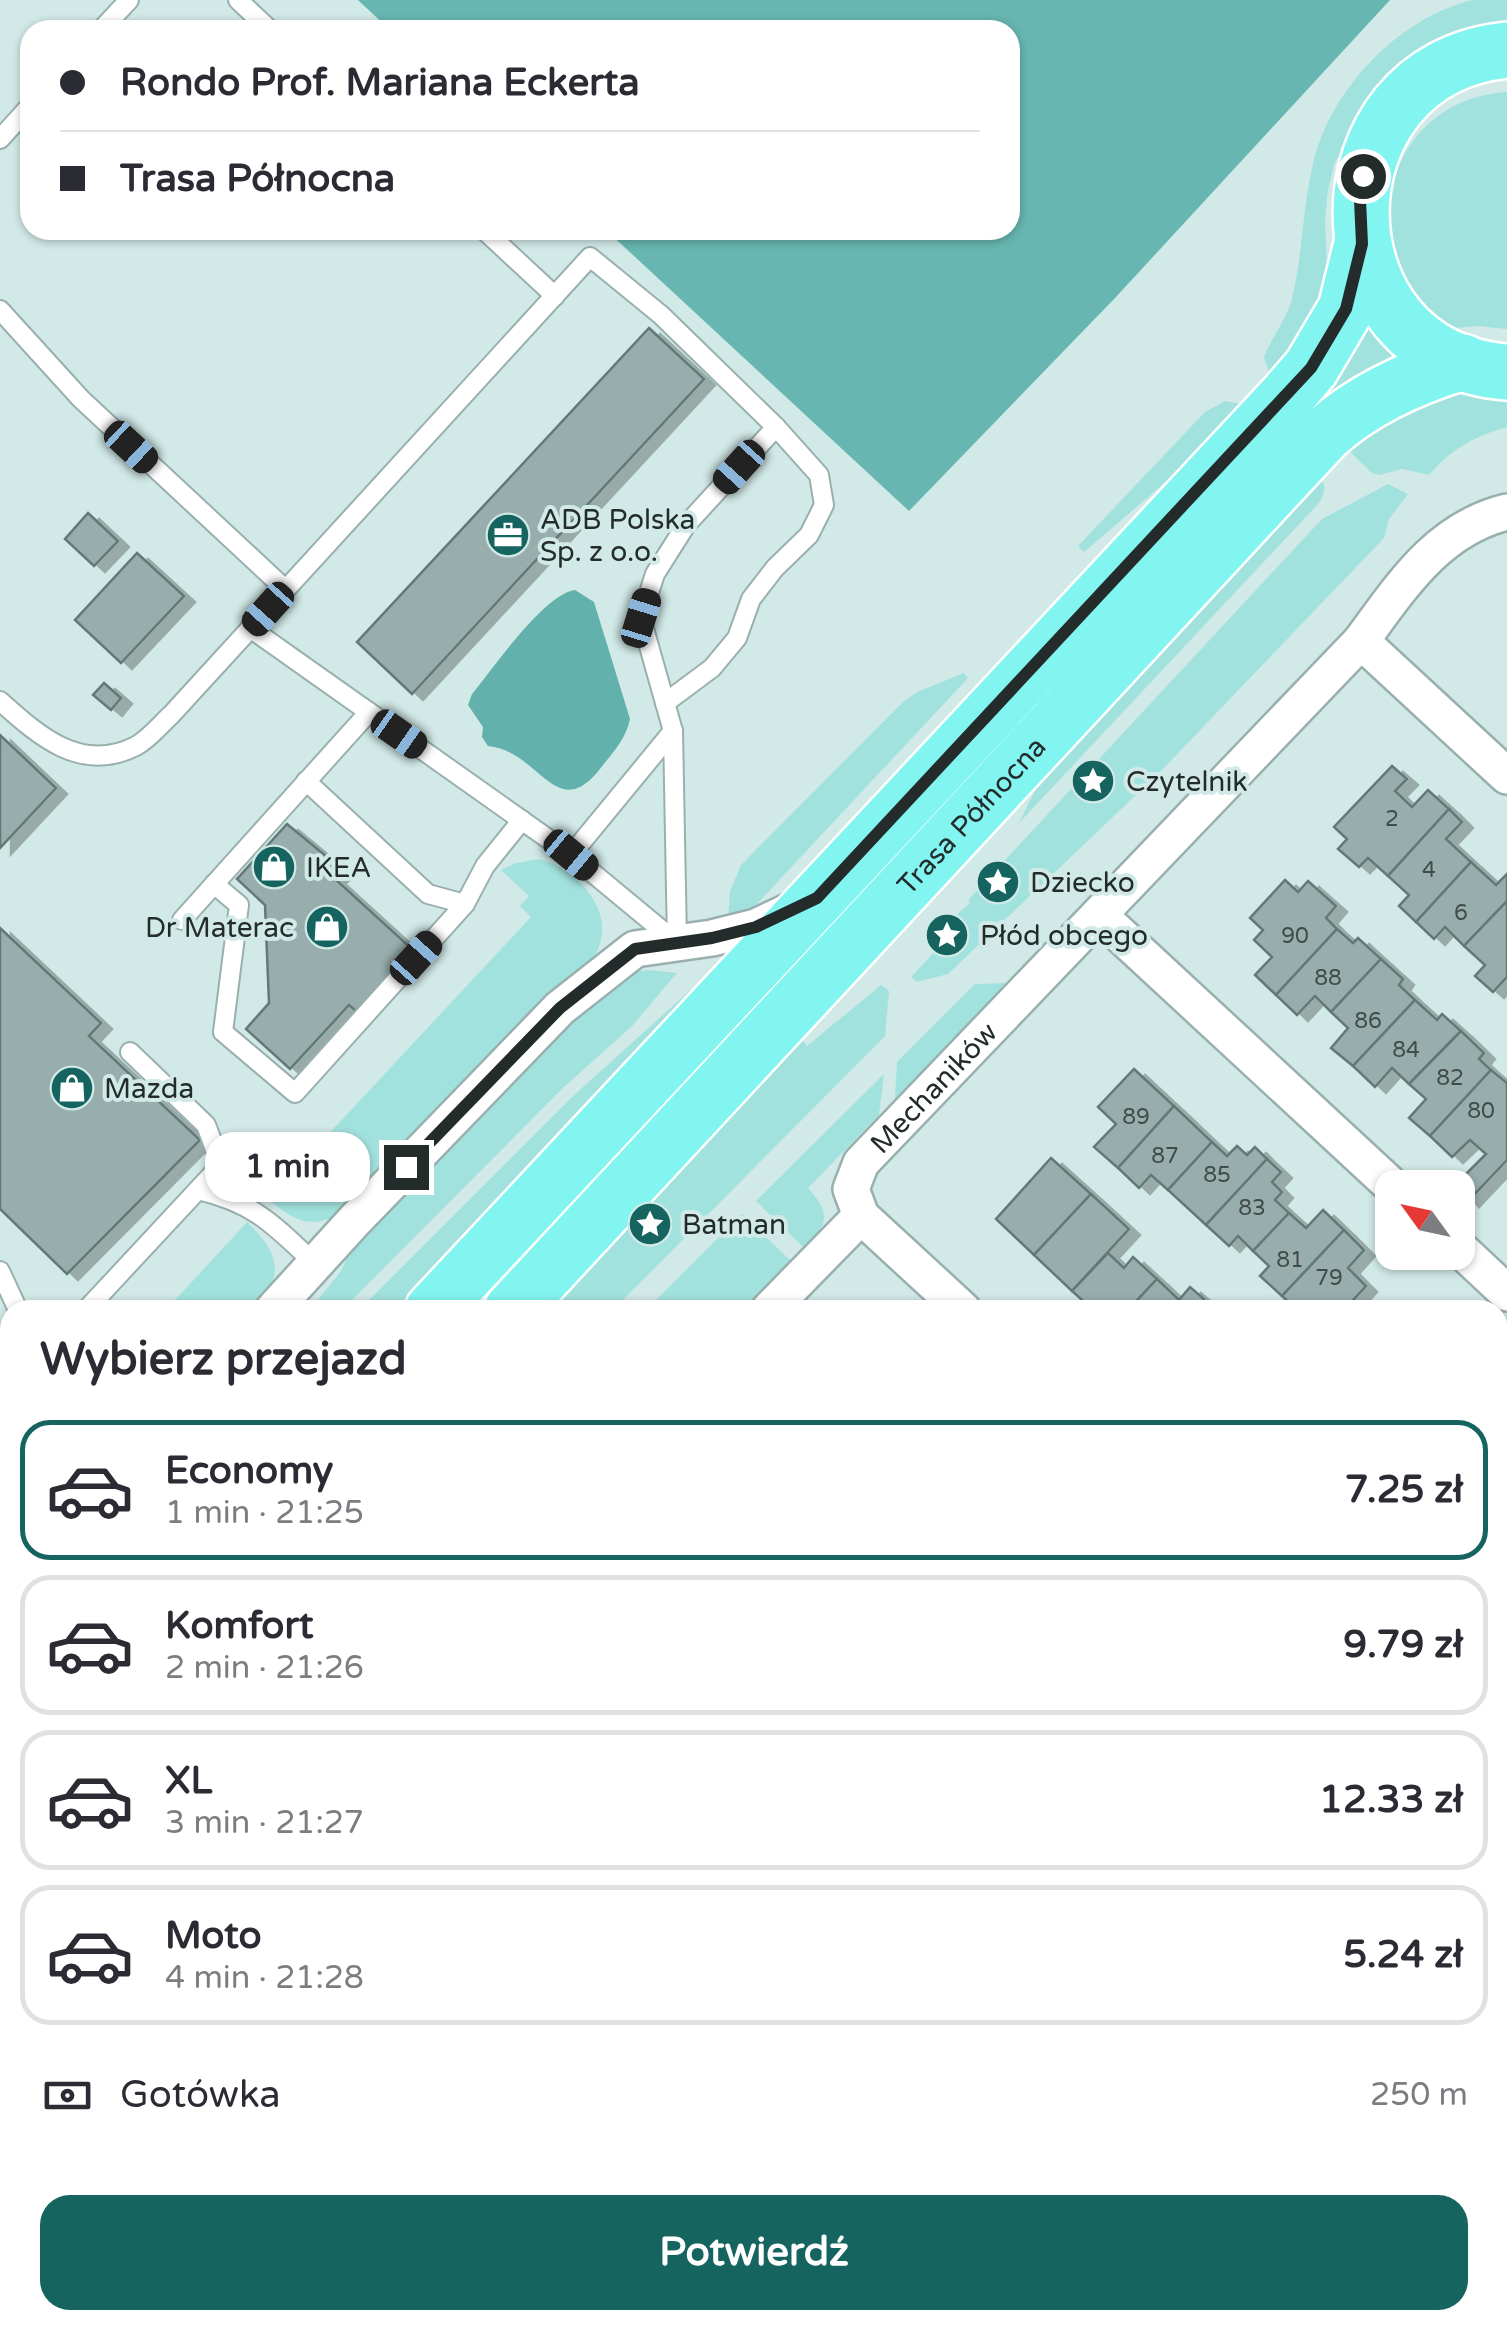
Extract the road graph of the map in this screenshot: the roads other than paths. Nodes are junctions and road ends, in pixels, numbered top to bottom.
1 (128, 0) edge
2 (238, 0) edge
3 (110, 20) edge
4 (259, 20) edge
5 (1507, 50) edge
6 (20, 117) edge
7 (0, 138) edge
8 (495, 240) edge
9 (1362, 244) junction
10 (555, 296) junction
11 (0, 310) edge
12 (1485, 367) edge
13 (776, 426) junction
14 (1507, 512) edge
15 (285, 589) junction
16 (250, 628) junction
17 (1360, 641) junction
18 (0, 701) edge
19 (665, 703) junction
20 (368, 712) junction
21 (673, 730) junction
22 (1507, 776) edge
23 (306, 781) junction
24 (522, 820) junction
25 (571, 855) junction
26 (214, 884) junction
27 (817, 898) junction
28 (465, 904) junction
29 (1098, 914) junction
30 (182, 920) dead end
31 (677, 942) junction
32 (130, 1052) dead end
33 (1375, 1170) edge
34 (198, 1190) junction
35 (861, 1216) junction
36 (314, 1263) junction
37 (1475, 1263) edge
38 (0, 1270) edge
39 (1507, 1292) edge
40 (14, 1300) edge
41 (95, 1300) edge
42 (282, 1300) edge
43 (442, 1300) edge
44 (521, 1300) edge
45 (779, 1300) edge
46 (952, 1300) edge

1 - 3 lane
2 - 4 lane
5 - 9 main road
6 - 7 lane
8 - 10 lane
9 - 12 main road
9 - 27 main road, Trasa Północna
10 - 13 lane
10 - 15 lane
11 - 15 lane
12 - 44 main road, Trasa Północna
13 - 19 lane
13 - 19 lane
14 - 17 street, Mechaników
15 - 16 lane
16 - 18 lane
16 - 20 lane
17 - 22 street
17 - 29 street, Mechaników
19 - 21 lane
20 - 23 lane
20 - 24 lane
21 - 25 lane
21 - 31 lane
23 - 26 lane
23 - 28 lane
24 - 25 lane
24 - 28 lane
25 - 31 lane
26 - 28 lane
26 - 30 lane
27 - 31 street, Trasa Północna
27 - 43 main road, Trasa Północna
29 - 33 street
29 - 35 street, Mechaników
31 - 36 street, Trasa Północna
32 - 34 lane
34 - 36 lane
34 - 41 lane
35 - 45 street
35 - 46 street
36 - 42 street, Trasa Północna
37 - 39 street
38 - 40 lane

